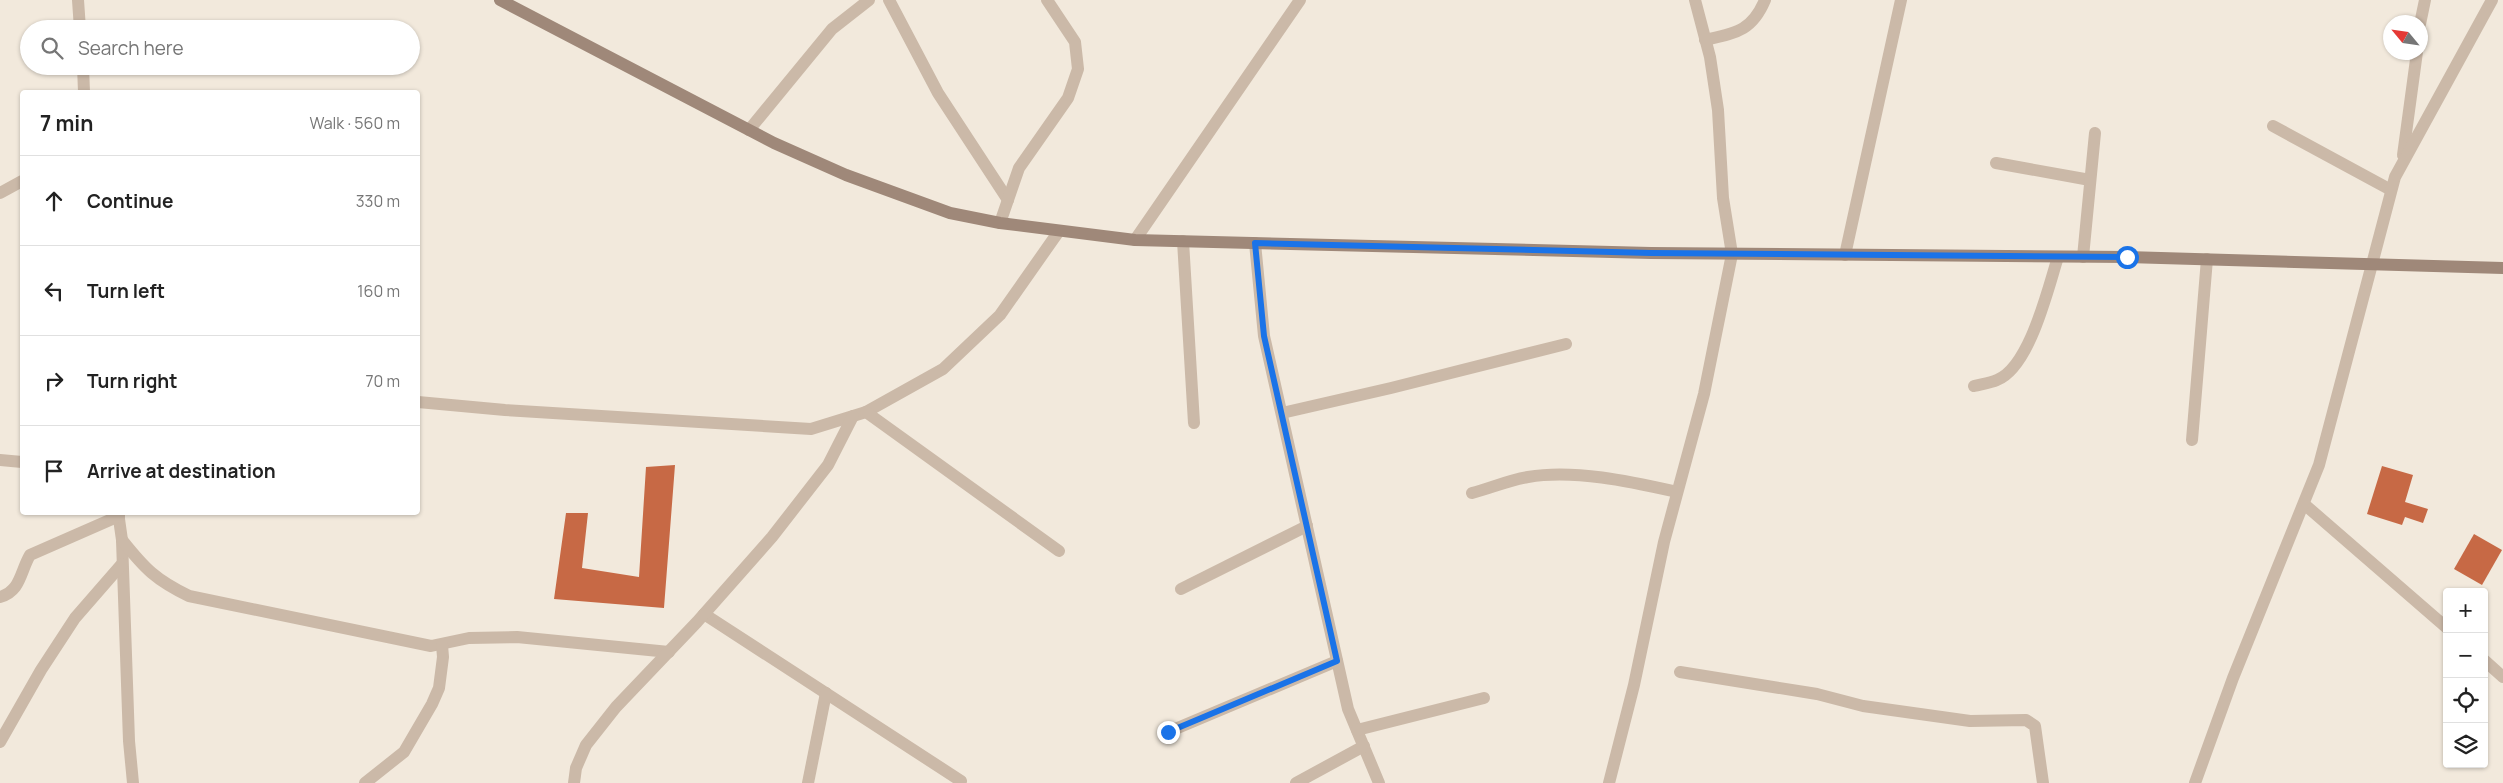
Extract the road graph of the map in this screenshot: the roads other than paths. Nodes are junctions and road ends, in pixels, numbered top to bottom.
1 (78, 0) edge
2 (500, 0) edge
3 (869, 0) edge
4 (889, 0) edge
5 (1047, 0) edge
6 (1300, 0) edge
7 (1695, 0) edge
8 (1765, 0) edge
9 (1901, 0) edge
10 (2425, 0) edge
11 (2492, 0) edge
12 (2422, 15) edge
13 (79, 20) edge
14 (1705, 40) junction
15 (2416, 60) edge
16 (83, 75) edge
17 (84, 90) edge
18 (2273, 126) dead end
19 (749, 130) junction
20 (2095, 133) dead end
21 (1996, 163) dead end
22 (2402, 163) junction
23 (2090, 180) junction
24 (20, 182) edge
25 (2391, 190) junction
26 (0, 194) edge
27 (1008, 200) junction
28 (1000, 223) junction
29 (1059, 231) junction
30 (1135, 240) junction
31 (1183, 241) junction
32 (1255, 243) junction
33 (1732, 254) junction
34 (1845, 255) junction
35 (2058, 257) junction
36 (2083, 257) junction
37 (2207, 260) junction
38 (2372, 264) junction
39 (2503, 268) edge
40 (1566, 344) dead end
41 (1974, 386) dead end
42 (420, 402) edge
43 (866, 412) junction
44 (1282, 413) junction
45 (853, 416) junction
46 (1194, 423) dead end
47 (2192, 440) dead end
48 (0, 460) edge
49 (20, 462) edge
50 (1677, 492) junction
51 (1472, 493) dead end
52 (2304, 504) junction
53 (116, 515) edge
54 (118, 515) edge
55 (1307, 526) junction
56 (122, 540) junction
57 (1059, 551) dead end
58 (122, 564) junction
59 (1181, 588) dead end
60 (0, 597) edge
61 (704, 614) junction
62 (2443, 625) edge
63 (442, 645) junction
64 (669, 652) junction
65 (1337, 661) junction
66 (2488, 664) edge
67 (1680, 672) dead end
68 (2503, 677) edge
69 (826, 693) junction
70 (1484, 698) dead end
71 (1357, 730) junction
72 (1168, 732) dead end
73 (0, 742) edge
74 (1364, 746) junction
75 (961, 781) dead end
76 (133, 783) edge
77 (365, 783) edge
78 (574, 783) edge
79 (808, 783) edge
80 (1296, 783) edge
81 (1379, 783) edge
82 (1609, 783) edge
83 (2044, 783) edge
84 (2195, 783) edge

1 - 13 street
2 - 19 main road
3 - 19 street
4 - 27 street
5 - 27 street
6 - 30 street
7 - 14 street
8 - 14 street
9 - 34 street
10 - 12 street
11 - 22 street
14 - 33 street
15 - 22 street
16 - 17 street
18 - 25 street
19 - 28 main road
20 - 23 street
21 - 23 street
22 - 25 street
23 - 36 street
24 - 26 street
25 - 38 street
27 - 28 street
28 - 29 main road
29 - 30 main road
29 - 43 street
30 - 31 main road
31 - 32 main road
31 - 46 street
32 - 33 main road
32 - 44 street
33 - 34 main road
33 - 50 street
34 - 35 main road
35 - 36 main road
35 - 41 street
36 - 37 main road
37 - 38 main road
37 - 47 street
38 - 39 main road
38 - 52 street
40 - 44 street
42 - 45 street
43 - 45 street
43 - 57 street
44 - 55 street
45 - 61 street
48 - 49 street
50 - 51 street
50 - 82 street
52 - 62 street
52 - 84 street
53 - 60 street
54 - 56 street
55 - 59 street
55 - 65 street
56 - 58 street
56 - 63 street
58 - 73 street
58 - 76 street
61 - 64 street
61 - 69 street
63 - 64 street
63 - 77 street
64 - 78 street
65 - 71 street
65 - 72 street
66 - 68 street
67 - 83 street
69 - 75 street
69 - 79 street
70 - 71 street
71 - 74 street
74 - 80 street
74 - 81 street

